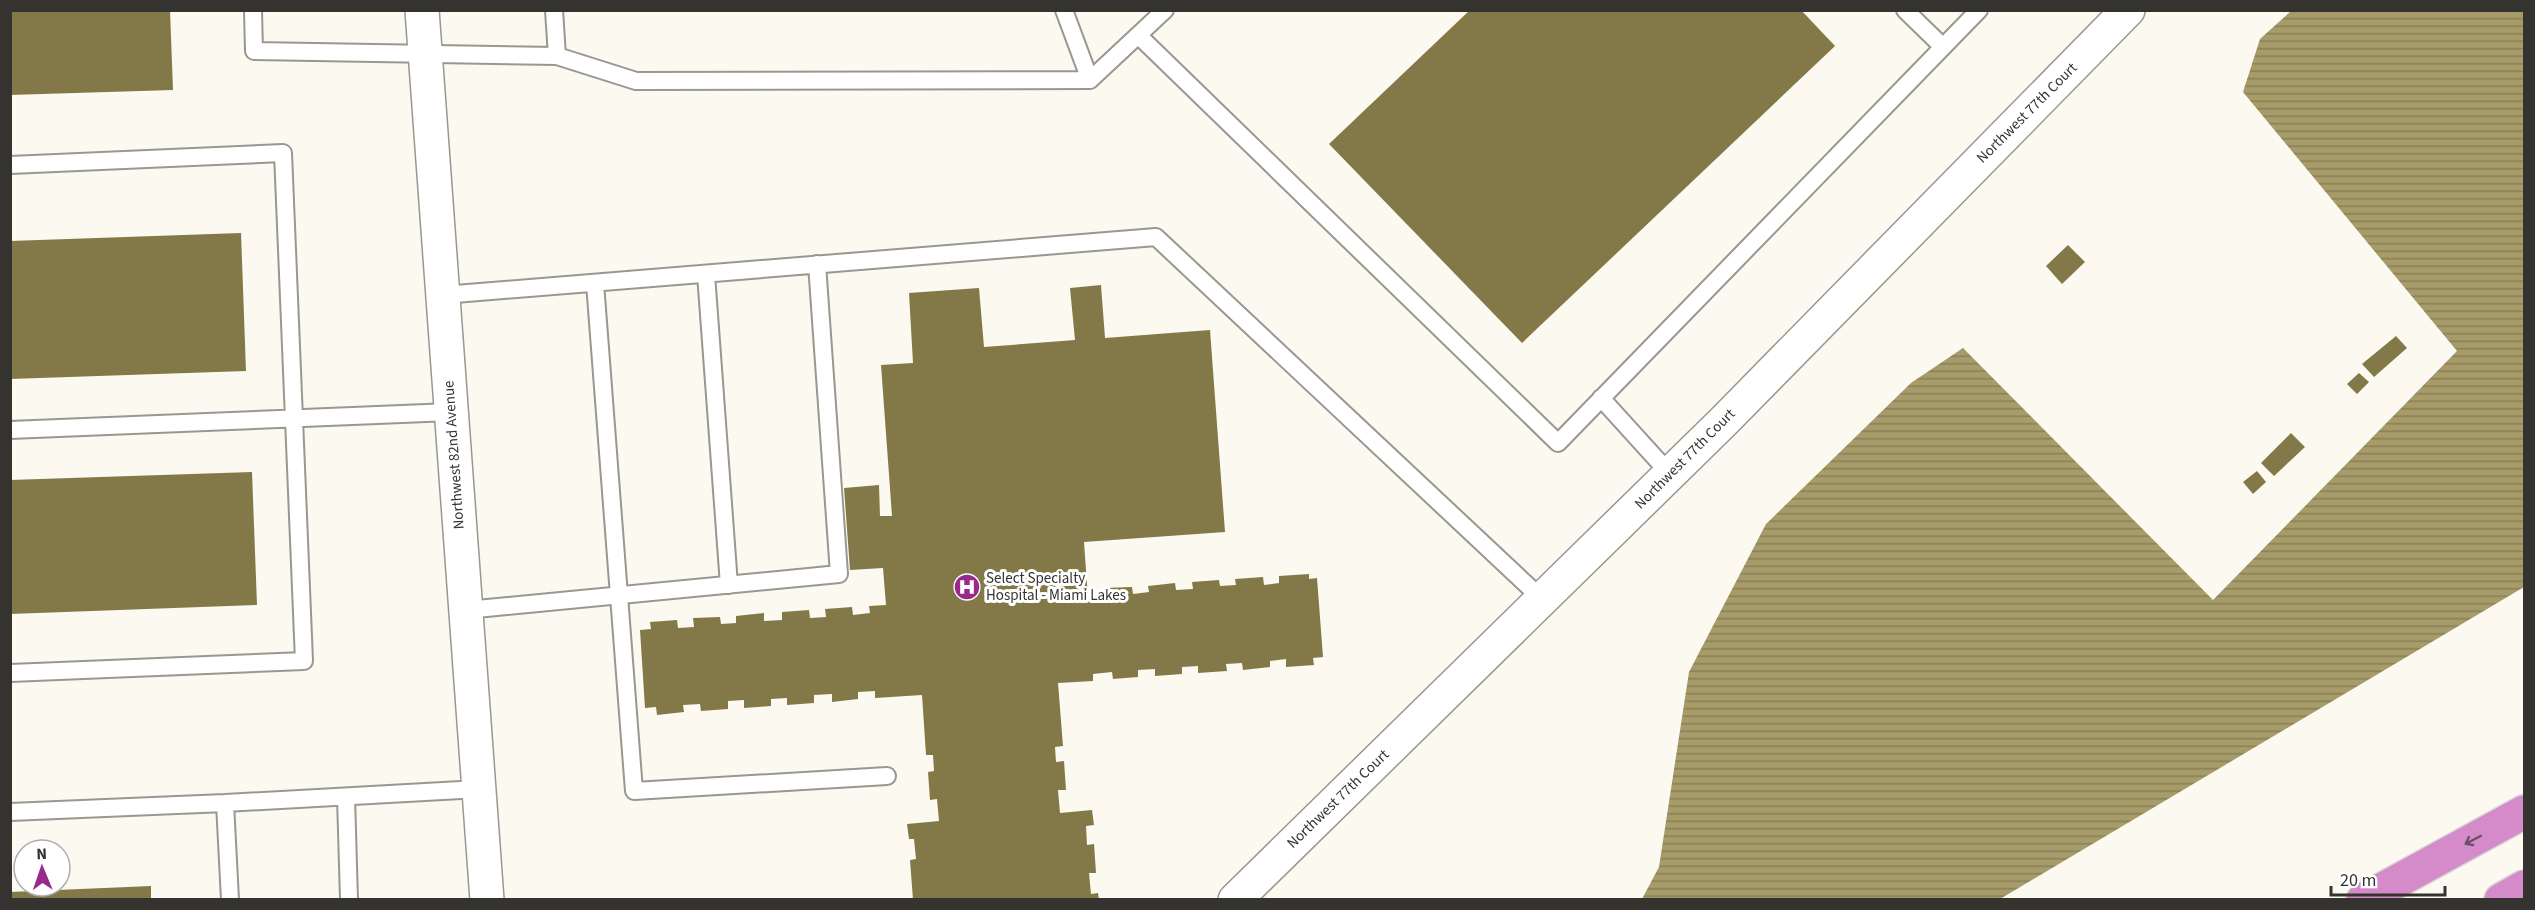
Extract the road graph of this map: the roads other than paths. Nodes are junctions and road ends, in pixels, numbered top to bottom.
1 (253, 10) edge
2 (422, 10) edge
3 (554, 10) edge
4 (1064, 10) edge
5 (1165, 10) edge
6 (1905, 10) edge
7 (1979, 10) edge
8 (2126, 11) edge
9 (1138, 35) junction
10 (1943, 47) junction
11 (425, 55) junction
12 (557, 56) junction
13 (1090, 80) junction
14 (10, 165) edge
15 (817, 264) junction
16 (706, 274) junction
17 (595, 283) junction
18 (443, 295) junction
19 (1601, 398) junction
20 (451, 412) junction
21 (294, 418) junction
22 (10, 430) edge
23 (1670, 474) junction
24 (729, 585) junction
25 (620, 595) junction
26 (1542, 599) junction
27 (466, 610) junction
28 (10, 673) edge
29 (887, 776) dead end
30 (479, 789) junction
31 (346, 797) junction
32 (225, 803) junction
33 (10, 812) edge
34 (2524, 812) edge
35 (2524, 887) edge
36 (230, 900) edge
37 (349, 900) edge
38 (487, 900) edge
39 (1235, 900) edge
40 (2363, 900) edge
41 (2501, 900) edge

1 - 11 lane
2 - 11 street, Northwest 82nd Avenue
3 - 12 lane
4 - 13 lane
5 - 9 lane
6 - 10 lane
7 - 10 lane
8 - 23 street, Northwest 77th Court
9 - 13 lane
9 - 19 lane
10 - 19 lane
11 - 12 lane
11 - 18 street, Northwest 82nd Avenue
12 - 13 lane
14 - 21 lane
15 - 16 lane
15 - 24 lane
15 - 26 lane
16 - 17 lane
16 - 24 lane
17 - 18 lane
17 - 25 lane
18 - 20 street, Northwest 82nd Avenue
19 - 23 lane
20 - 21 lane
20 - 27 street, Northwest 82nd Avenue
21 - 22 lane
21 - 28 lane
23 - 26 street, Northwest 77th Court
24 - 25 lane
25 - 27 lane
25 - 29 lane
26 - 39 street, Northwest 77th Court
27 - 30 street, Northwest 82nd Avenue
30 - 31 lane
30 - 38 street, Northwest 82nd Avenue
31 - 32 lane
31 - 37 lane
32 - 33 lane
32 - 36 lane
34 -> 40 highway
35 - 41 highway

